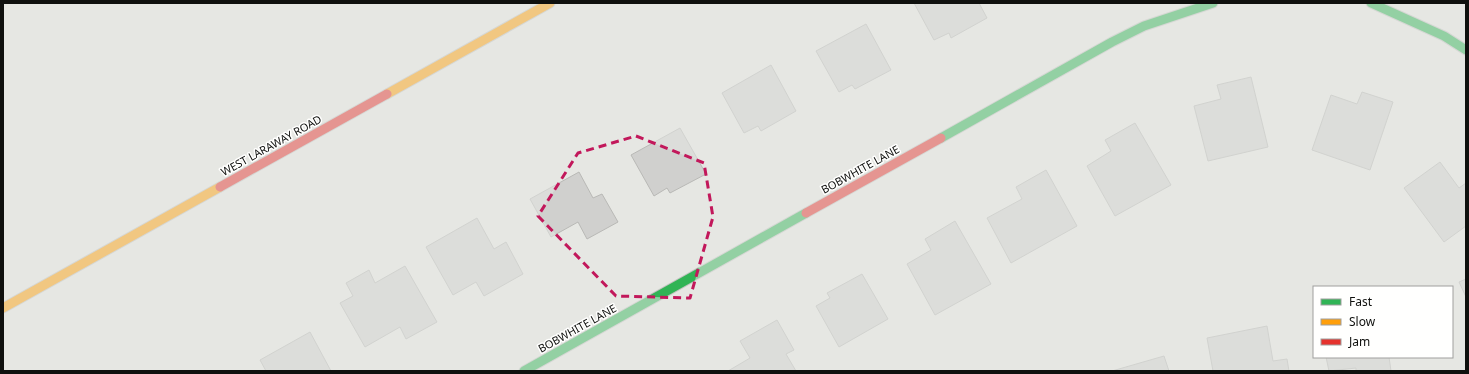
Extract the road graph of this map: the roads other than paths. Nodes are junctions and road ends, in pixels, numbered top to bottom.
1 (550, 3) edge
2 (1213, 3) edge
3 (1371, 3) edge
4 (1466, 50) edge
5 (3, 308) edge
6 (524, 371) edge

1 - 5 street, WEST LARAWAY ROAD
2 - 6 street, BOBWHITE LANE
3 - 4 street

